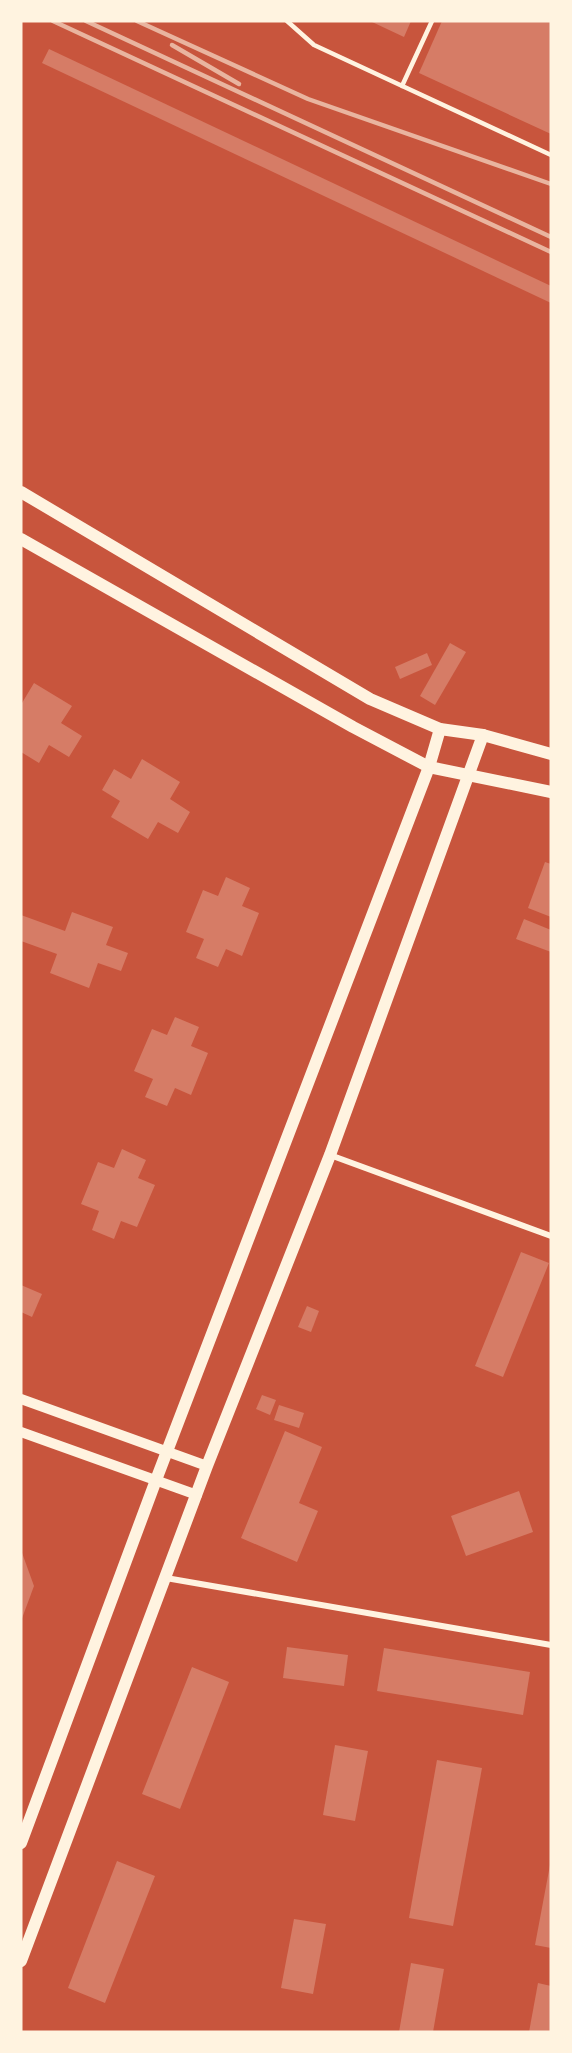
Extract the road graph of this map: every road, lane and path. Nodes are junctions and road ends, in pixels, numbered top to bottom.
1 (287, 21) edge
2 (432, 21) edge
3 (402, 86) junction
4 (551, 155) edge
5 (21, 492) edge
6 (21, 539) edge
7 (440, 729) junction
8 (483, 735) junction
9 (551, 754) edge
10 (429, 767) junction
11 (468, 775) junction
12 (551, 792) edge
13 (330, 1155) junction
14 (551, 1236) edge
15 (21, 1399) edge
16 (21, 1432) edge
17 (168, 1451) junction
18 (207, 1466) junction
19 (156, 1480) junction
20 (197, 1495) junction
21 (166, 1578) junction
22 (551, 1645) edge
23 (21, 1843) edge
24 (21, 1961) edge

1 - 3 lane
2 - 3 lane
3 - 4 lane
5 - 7 main road
6 - 10 main road
7 - 8 main road
7 - 10 main road
8 - 9 main road
8 - 11 main road
10 - 11 main road
10 - 17 main road
11 - 12 main road
11 - 13 main road
13 - 14 street
13 - 18 main road
15 - 17 street
16 - 19 street
17 - 18 street
17 - 19 main road
18 - 20 main road
19 - 20 street
19 - 23 main road
20 - 21 main road
21 - 22 street
21 - 24 main road

